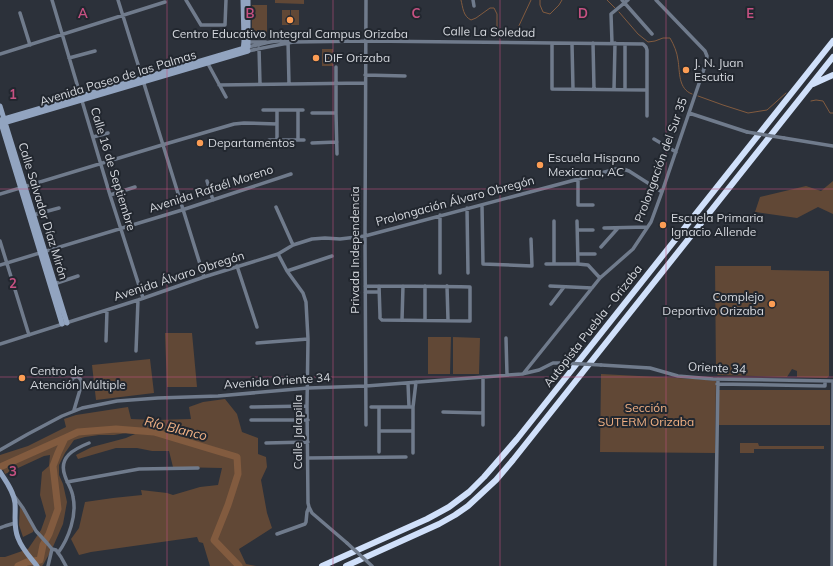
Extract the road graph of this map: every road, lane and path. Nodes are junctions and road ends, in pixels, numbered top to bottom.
1 (52, 0) edge
2 (118, 0) edge
3 (186, 0) edge
4 (226, 0) edge
5 (243, 0) edge
6 (248, 0) edge
7 (366, 0) edge
8 (473, 0) edge
9 (656, 0) edge
10 (625, 1) edge
11 (165, 2) dead end
12 (474, 6) dead end
13 (20, 13) dead end
14 (123, 15) junction
15 (62, 34) junction
16 (652, 34) dead end
17 (365, 41) junction
18 (833, 41) edge
19 (288, 42) junction
20 (552, 43) junction
21 (593, 43) junction
22 (614, 43) junction
23 (30, 44) junction
24 (572, 44) junction
25 (625, 44) junction
26 (245, 47) junction
27 (259, 48) junction
28 (95, 51) dead end
29 (0, 54) edge
30 (833, 57) edge
31 (69, 58) junction
32 (207, 60) junction
33 (336, 67) dead end
34 (365, 75) junction
35 (833, 75) edge
36 (405, 76) dead end
37 (143, 80) junction
38 (365, 83) junction
39 (260, 84) junction
40 (289, 84) junction
41 (336, 84) junction
42 (219, 85) junction
43 (811, 85) junction
44 (573, 89) junction
45 (594, 89) junction
46 (614, 89) junction
47 (625, 90) junction
48 (647, 90) junction
49 (226, 97) dead end
50 (81, 98) junction
51 (0, 106) edge
52 (262, 110) dead end
53 (277, 110) junction
54 (298, 110) junction
55 (303, 110) dead end
56 (312, 113) dead end
57 (689, 113) junction
58 (336, 114) junction
59 (647, 116) dead end
60 (2, 122) edge
61 (277, 124) junction
62 (108, 133) dead end
63 (93, 137) junction
64 (298, 139) junction
65 (654, 139) dead end
66 (269, 140) dead end
67 (277, 140) junction
68 (304, 140) dead end
69 (337, 142) junction
70 (312, 143) dead end
71 (162, 145) junction
72 (833, 146) edge
73 (676, 152) junction
74 (338, 154) dead end
75 (101, 164) junction
76 (291, 174) dead end
77 (578, 180) junction
78 (207, 181) dead end
79 (135, 187) dead end
80 (22, 188) junction
81 (662, 192) junction
82 (0, 194) edge
83 (110, 195) junction
84 (214, 200) junction
85 (482, 205) junction
86 (593, 205) dead end
87 (276, 207) dead end
88 (59, 208) dead end
89 (467, 208) junction
90 (182, 210) junction
91 (33, 215) junction
92 (440, 215) junction
93 (554, 221) dead end
94 (577, 221) dead end
95 (121, 228) junction
96 (604, 228) dead end
97 (618, 228) junction
98 (648, 228) junction
99 (578, 230) junction
100 (593, 230) dead end
101 (365, 236) junction
102 (531, 239) dead end
103 (0, 241) edge
104 (293, 245) junction
105 (601, 246) dead end
106 (42, 253) junction
107 (278, 254) junction
108 (578, 254) junction
109 (595, 254) dead end
110 (332, 256) dead end
111 (7, 263) junction
112 (546, 264) dead end
113 (554, 264) junction
114 (578, 264) junction
115 (0, 265) edge
116 (237, 266) junction
117 (287, 271) junction
118 (440, 273) dead end
119 (468, 273) dead end
120 (78, 276) dead end
121 (204, 277) junction
122 (600, 278) junction
123 (54, 284) junction
124 (365, 286) junction
125 (379, 286) junction
126 (403, 286) junction
127 (425, 286) junction
128 (447, 286) junction
129 (550, 286) dead end
130 (564, 287) junction
131 (592, 288) junction
132 (365, 292) junction
133 (379, 292) junction
134 (143, 298) junction
135 (138, 300) junction
136 (551, 304) dead end
137 (107, 310) junction
138 (402, 320) junction
139 (425, 320) junction
140 (448, 320) junction
141 (64, 323) junction
142 (257, 327) dead end
143 (29, 335) junction
144 (506, 338) dead end
145 (308, 339) junction
146 (106, 340) dead end
147 (257, 343) dead end
148 (0, 344) edge
149 (136, 351) dead end
150 (564, 362) joint
151 (522, 374) junction
152 (507, 375) junction
153 (483, 377) junction
154 (718, 379) junction
155 (741, 379) junction
156 (768, 379) junction
157 (780, 380) junction
158 (825, 381) junction
159 (833, 381) edge
160 (416, 382) junction
161 (408, 383) junction
162 (717, 384) junction
163 (61, 385) dead end
164 (741, 385) junction
165 (768, 385) junction
166 (779, 385) junction
167 (366, 386) junction
168 (308, 388) junction
169 (307, 406) junction
170 (371, 406) dead end
171 (251, 407) dead end
172 (379, 407) junction
173 (411, 407) junction
174 (74, 410) junction
175 (443, 412) dead end
176 (483, 413) junction
177 (251, 420) dead end
178 (308, 420) junction
179 (366, 425) dead end
180 (483, 425) dead end
181 (379, 431) junction
182 (413, 431) junction
183 (308, 442) junction
184 (89, 443) dead end
185 (266, 443) dead end
186 (0, 450) edge
187 (379, 452) dead end
188 (413, 453) dead end
189 (406, 457) dead end
190 (308, 458) junction
191 (198, 468) dead end
192 (1, 473) edge
193 (67, 482) junction
194 (12, 493) junction
195 (309, 507) junction
196 (15, 523) junction
197 (0, 528) edge
198 (277, 534) dead end
199 (52, 549) junction
200 (58, 553) junction
201 (38, 566) edge
202 (48, 566) edge
203 (66, 566) edge
204 (322, 566) edge
205 (346, 566) edge
206 (372, 566) edge
207 (715, 566) edge
208 (832, 566) edge

1 - 15 street, Calle 16 de Septiembre
2 - 14 street
3 - 4 street
5 - 26 street
6 - 26 street
7 - 17 street, Privada Independencia
8 - 12 street
9 - 57 street, Prolongación del Sur 35
10 - 16 street
10 - 22 street
11 - 14 street
13 - 23 street
14 - 15 street
14 - 37 street
15 - 23 street
15 - 31 street, Calle 16 de Septiembre
17 - 19 street, Avenida Paseo de las Palmas
17 - 20 street, Calle La Soledad
17 - 34 street, Privada Independencia
18 - 204 highway, Autopista Puebla - Orizaba
19 - 26 street, Avenida Paseo de las Palmas
19 - 27 street, Avenida Paseo de las Palmas
19 - 40 street
20 - 24 street, Calle La Soledad
20 - 44 street
21 - 22 street, Calle La Soledad
21 - 24 street, Calle La Soledad
21 - 45 street
22 - 25 street, Calle La Soledad
22 - 46 street
23 - 29 street
24 - 44 street
25 - 47 street
25 - 48 street, Calle La Soledad
26 - 27 street, Avenida Paseo de las Palmas
26 - 32 street, Avenida Paseo de las Palmas
26 - 32 street, Avenida Paseo de las Palmas
27 - 39 street
28 - 31 street
30 - 43 highway, Autopista Puebla - Orizaba
31 - 50 street, Calle 16 de Septiembre
32 - 37 street, Avenida Paseo de las Palmas
32 - 42 street
33 - 41 street
34 - 36 street
34 - 38 street, Privada Independencia
35 - 43 highway
37 - 50 street, Avenida Paseo de las Palmas
37 - 71 street
38 - 41 street
38 - 101 street, Privada Independencia
39 - 40 street
39 - 42 street
40 - 41 street
41 - 58 street
42 - 49 street
43 - 205 highway, Autopista Puebla - Orizaba
44 - 45 street
45 - 46 street
46 - 47 street
47 - 48 street
48 - 59 street
50 - 60 street, Avenida Paseo de las Palmas
50 - 63 street, Calle 16 de Septiembre
51 - 60 street, Calle Salvador Díaz Mirón
52 - 53 street
53 - 54 street
53 - 61 street
54 - 55 street
54 - 64 street
56 - 58 street
57 - 72 street, bridge
57 - 73 street, Prolongación del Sur 35
58 - 69 street
60 - 80 street, Calle Salvador Díaz Mirón
61 - 67 street
61 - 71 street
62 - 63 street
63 - 75 street, Calle 16 de Septiembre
64 - 67 street
64 - 68 street
65 - 73 street
66 - 67 street
69 - 70 street
69 - 74 street
71 - 75 street
71 - 90 street
73 - 81 street, Prolongación del Sur 35
75 - 80 street
75 - 83 street, Calle 16 de Septiembre
76 - 84 street, Avenida Rafaél Moreno
77 - 81 street, Prolongación Álvaro Obregón
77 - 85 street, Prolongación Álvaro Obregón
77 - 86 street
78 - 84 street
79 - 83 street
80 - 82 street
80 - 91 street, Calle Salvador Díaz Mirón
80 - 106 street, Calle Salvador Díaz Mirón
81 - 98 street, Prolongación del Sur 35
83 - 95 street, Calle 16 de Septiembre
84 - 90 street, Avenida Rafaél Moreno
85 - 89 street, Prolongación Álvaro Obregón
85 - 102 street
87 - 104 street
88 - 91 street
89 - 92 street, Prolongación Álvaro Obregón
89 - 119 street
90 - 95 street, Avenida Rafaél Moreno
90 - 121 street
91 - 106 street, Calle Salvador Díaz Mirón
92 - 101 street, Prolongación Álvaro Obregón
92 - 118 street
93 - 113 street
94 - 99 street
95 - 106 street, Avenida Rafaél Moreno
95 - 134 street, Calle 16 de Septiembre
96 - 97 street
97 - 98 street
97 - 105 street
98 - 122 street, Prolongación del Sur 35
99 - 100 street
99 - 108 street
101 - 104 street, Avenida Álvaro Obregón
101 - 124 street, Privada Independencia
103 - 111 street
104 - 107 street, Avenida Álvaro Obregón
106 - 111 street, Avenida Rafaél Moreno
106 - 123 street, Calle Salvador Díaz Mirón
106 - 141 street, Calle Salvador Díaz Mirón
107 - 116 street, Avenida Álvaro Obregón
107 - 117 street, Calle Jalapilla
108 - 109 street
108 - 114 street
110 - 117 street
111 - 115 street, Avenida Rafaél Moreno
111 - 143 street
112 - 113 street
113 - 114 street
114 - 122 street
116 - 121 street, Avenida Álvaro Obregón
116 - 142 street
117 - 145 street, Calle Jalapilla
120 - 123 street
121 - 134 street, Avenida Álvaro Obregón
122 - 131 street, Prolongación del Sur 35
123 - 141 street, Calle Salvador Díaz Mirón
124 - 125 street
124 - 132 street, Privada Independencia
125 - 126 street
125 - 133 street
126 - 127 street
126 - 138 street
127 - 128 street
127 - 139 street
128 - 140 street
128 - 140 street
129 - 130 street
130 - 131 street
130 - 136 street
131 - 151 street, Prolongación del Sur 35
132 - 133 street
132 - 167 street, Privada Independencia
133 - 138 street
134 - 135 street, Avenida Álvaro Obregón
135 - 137 street, Avenida Álvaro Obregón
135 - 149 street
137 - 141 street, Avenida Álvaro Obregón
137 - 146 street
138 - 139 street
139 - 140 street
141 - 143 street, Avenida Álvaro Obregón
143 - 148 street, Avenida Álvaro Obregón
144 - 152 street
145 - 147 street
145 - 168 street, Calle Jalapilla
150 - 151 street, Avenida Oriente 34
150 - 154 street, Oriente 34, bridge
151 - 152 street, Avenida Oriente 34
152 - 153 street, Avenida Oriente 34
153 - 160 street, Avenida Oriente 34
153 - 176 street
154 - 155 street, Oriente 34
154 - 162 street
155 - 156 street, Oriente 34
155 - 164 street
156 - 157 street, Oriente 34
156 - 165 street
157 - 158 street, Oriente 34
157 - 166 street
158 - 159 street, Oriente 34
158 - 166 street
159 - 208 street
160 - 161 street, Avenida Oriente 34
160 - 173 street
161 - 167 street, Avenida Oriente 34
161 - 173 street
162 - 164 street
162 - 207 street
163 - 174 street
164 - 165 street
165 - 166 street
167 - 168 street, Avenida Oriente 34
167 - 179 street, Privada Independencia
168 - 169 street, Calle Jalapilla
168 - 174 street, Avenida Oriente 34
169 - 171 street
169 - 178 street, Calle Jalapilla
170 - 172 street
172 - 173 street
172 - 181 street
173 - 182 street
174 - 186 street, Avenida Oriente 34
175 - 176 street
176 - 180 street
177 - 178 street
178 - 183 street, Calle Jalapilla
181 - 182 street
181 - 187 street
182 - 188 street
183 - 185 street
183 - 190 street, Calle Jalapilla
184 - 193 street
189 - 190 street
190 - 195 street, Calle Jalapilla
191 - 193 street
192 - 194 street
193 - 200 street
194 - 196 street
194 - 199 street
195 - 198 street
195 - 206 street, bridge
196 - 197 street
196 - 201 street
199 - 200 street
199 - 202 street
200 - 203 street

